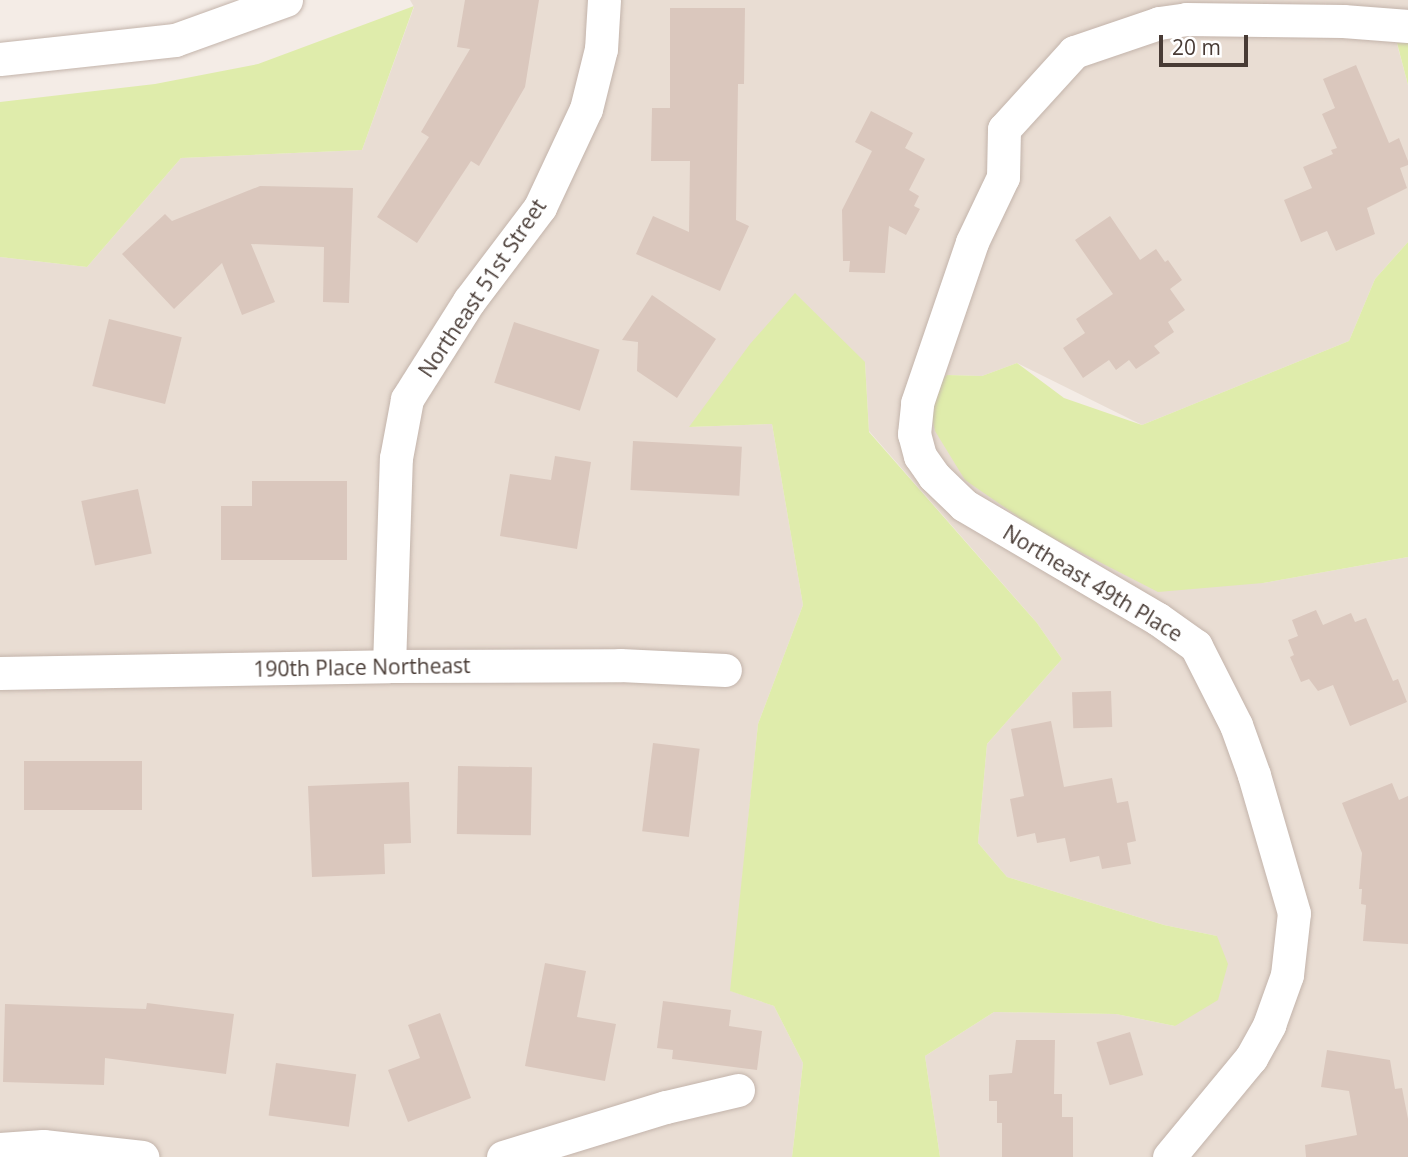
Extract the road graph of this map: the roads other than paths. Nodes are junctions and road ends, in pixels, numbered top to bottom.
1 (286, 0) edge
2 (604, 0) edge
3 (1408, 26) edge
4 (0, 59) edge
5 (389, 666) junction
6 (725, 670) dead end
7 (0, 673) edge
8 (738, 1090) dead end
9 (0, 1149) edge
10 (142, 1157) edge
11 (503, 1157) edge
12 (1169, 1157) edge

1 - 4 street
2 - 5 street, Northeast 51st Street
3 - 12 street, Northeast 49th Place
5 - 6 street, 190th Place Northeast
5 - 7 street, 190th Place Northeast
8 - 11 street
9 - 10 street

